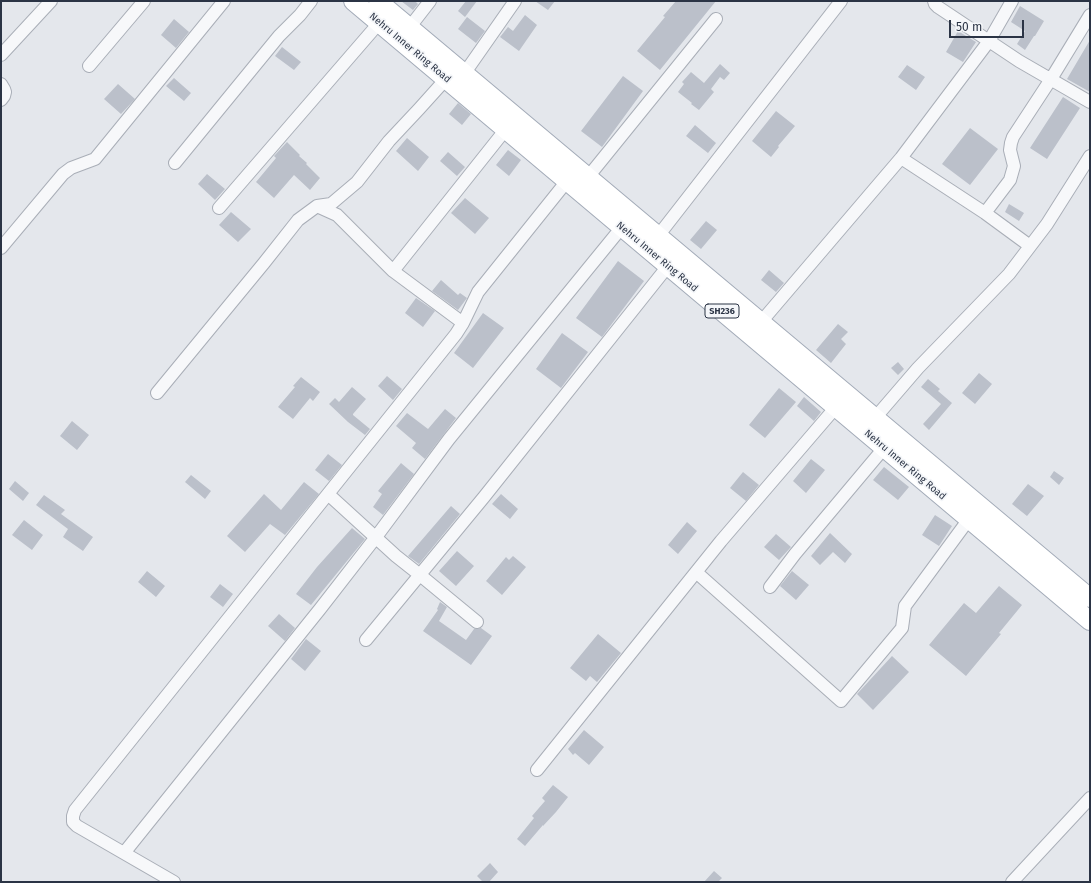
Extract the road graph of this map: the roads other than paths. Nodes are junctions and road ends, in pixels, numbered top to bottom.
1 (51, 1) edge
2 (144, 1) edge
3 (224, 1) edge
4 (312, 1) edge
5 (354, 1) edge
6 (378, 1) edge
7 (430, 1) edge
8 (515, 1) edge
9 (841, 1) edge
10 (934, 1) edge
11 (1012, 1) edge
12 (1090, 15) edge
13 (716, 19) dead end
14 (379, 23) junction
15 (409, 28) junction
16 (989, 41) junction
17 (1, 55) edge
18 (89, 66) dead end
19 (464, 74) junction
20 (446, 79) junction
21 (1051, 79) junction
22 (1, 84) edge
23 (1, 100) edge
24 (1090, 102) edge
25 (506, 130) junction
26 (1090, 156) edge
27 (901, 158) junction
28 (175, 163) dead end
29 (588, 177) junction
30 (567, 181) junction
31 (317, 206) junction
32 (219, 208) dead end
33 (985, 213) junction
34 (622, 227) junction
35 (658, 236) junction
36 (1030, 246) junction
37 (1, 248) edge
38 (668, 266) junction
39 (393, 271) junction
40 (761, 322) junction
41 (463, 323) junction
42 (157, 393) dead end
43 (836, 407) junction
44 (875, 418) junction
45 (884, 448) junction
46 (328, 494) junction
47 (969, 519) junction
48 (376, 537) junction
49 (696, 572) junction
50 (420, 575) junction
51 (770, 587) dead end
52 (1090, 598) edge
53 (1090, 621) edge
54 (477, 622) dead end
55 (366, 640) dead end
56 (536, 770) dead end
57 (1090, 798) edge
58 (124, 853) junction
59 (174, 882) edge
60 (1012, 882) edge

1 - 17 street
2 - 18 street
3 - 37 street
4 - 28 street
5 - 14 main road, Nehru Inner Ring Road / SH236
6 - 15 main road, SH236
7 - 15 street
8 - 19 street
9 - 35 street
10 - 16 street
11 - 16 street
12 - 21 street
13 - 29 street
14 - 20 main road, Nehru Inner Ring Road / SH236
14 - 32 street
15 - 19 main road, SH236
16 - 21 street
16 - 27 street
19 - 29 main road, SH236
20 - 25 main road, Nehru Inner Ring Road / SH236
20 - 31 street
21 - 24 street
21 - 33 street
22 - 23 street
25 - 30 main road, Nehru Inner Ring Road / SH236
25 - 39 street
26 - 36 street
27 - 33 street
27 - 40 street
29 - 35 main road, SH236
30 - 34 main road, Nehru Inner Ring Road / SH236
30 - 41 street
31 - 39 street
31 - 42 street
33 - 36 street
34 - 38 main road, Nehru Inner Ring Road / SH236
34 - 48 street
35 - 40 main road, SH236
36 - 44 street
38 - 43 main road, Nehru Inner Ring Road / SH236
38 - 50 street
39 - 41 street
40 - 44 main road, SH236
41 - 46 street
43 - 45 main road, Nehru Inner Ring Road / SH236
43 - 49 street
44 - 52 main road, SH236
45 - 47 main road, Nehru Inner Ring Road / SH236
45 - 51 street
46 - 48 street
46 - 58 street
47 - 49 street
47 - 53 main road, Nehru Inner Ring Road / SH236
48 - 50 street
48 - 58 street
49 - 56 street
50 - 54 street
50 - 55 street
57 - 60 street
58 - 59 street

